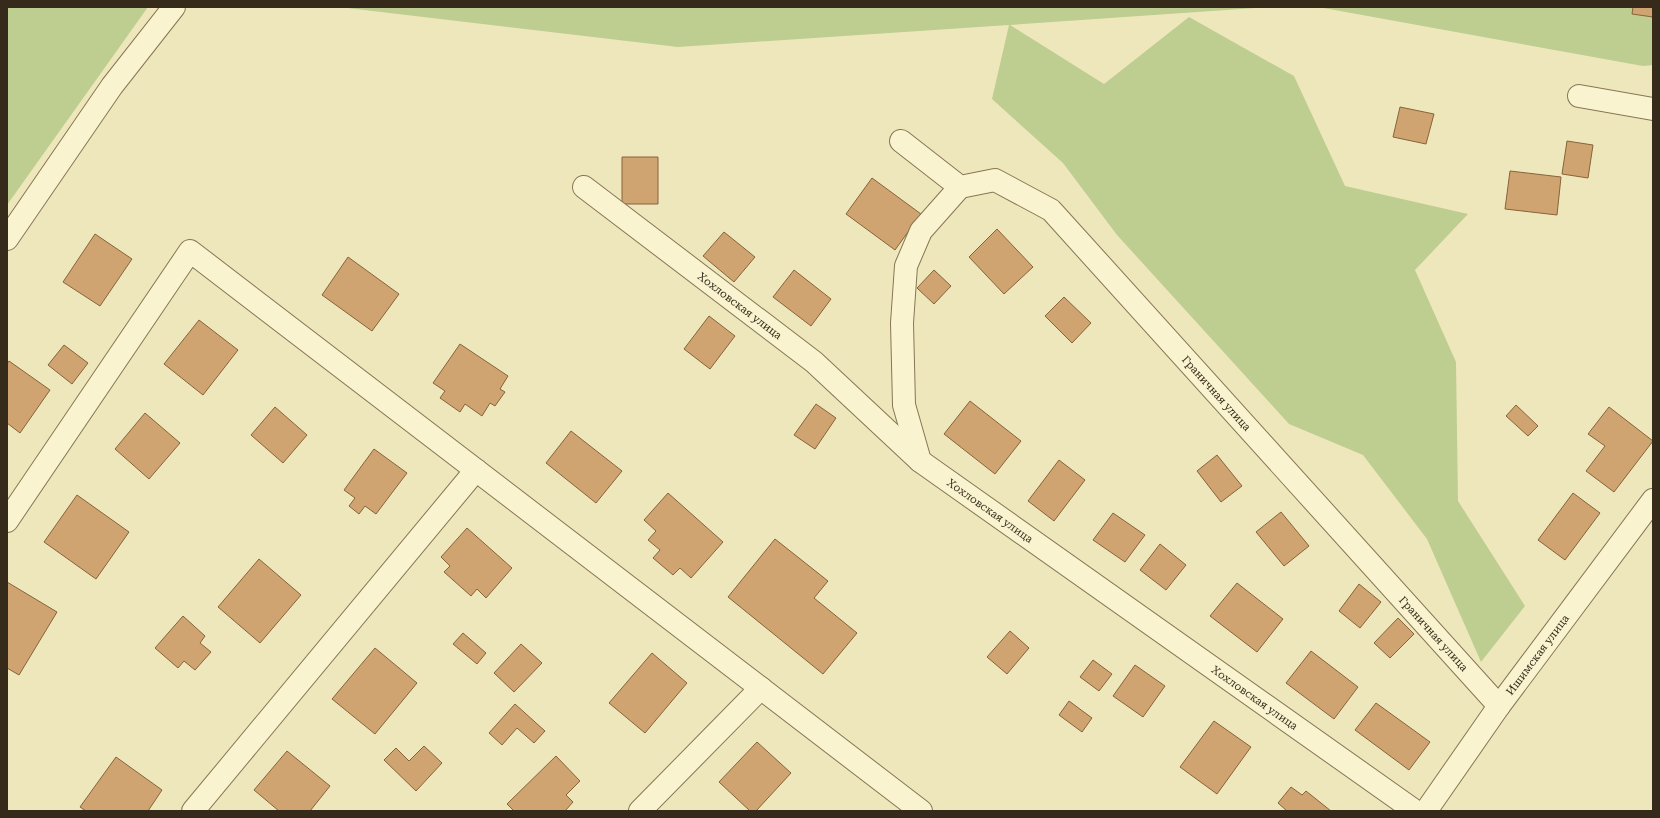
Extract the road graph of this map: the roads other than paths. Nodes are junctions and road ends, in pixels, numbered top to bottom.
1 (174, 7) edge
2 (1579, 96) dead end
3 (1653, 109) edge
4 (901, 141) dead end
5 (584, 187) dead end
6 (960, 187) junction
7 (7, 239) edge
8 (920, 461) junction
9 (476, 470) junction
10 (1653, 500) edge
11 (7, 521) edge
12 (760, 688) junction
13 (1499, 706) junction
14 (193, 811) edge
15 (640, 811) edge
16 (921, 811) edge
17 (1415, 811) edge
18 (1426, 811) edge

1 - 7 street
2 - 3 street
4 - 6 street
5 - 8 street, Хохловская улица
6 - 8 street
6 - 13 street, Граничная улица
8 - 17 street, Хохловская улица
9 - 11 street
9 - 12 street
9 - 14 street
10 - 13 street, Ишимская улица
12 - 15 street
12 - 16 street
13 - 18 street, Ишимская улица

